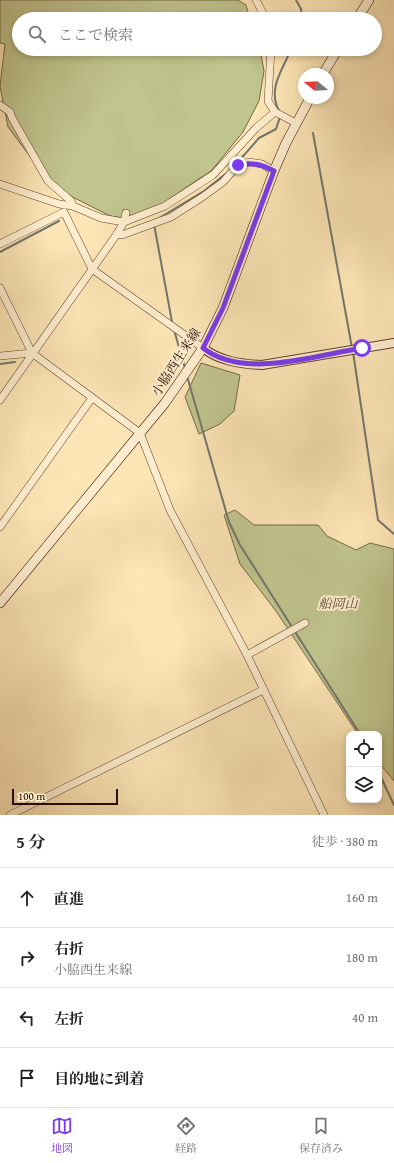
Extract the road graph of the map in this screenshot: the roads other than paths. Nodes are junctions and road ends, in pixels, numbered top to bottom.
1 (256, 0) edge
2 (369, 0) edge
3 (262, 12) edge
4 (361, 12) edge
5 (271, 56) edge
6 (334, 56) edge
7 (327, 68) edge
8 (307, 104) edge
9 (0, 105) edge
10 (275, 112) junction
11 (296, 123) junction
12 (274, 171) junction
13 (0, 184) edge
14 (73, 206) junction
15 (64, 212) junction
16 (126, 213) dead end
17 (124, 222) junction
18 (117, 234) junction
19 (0, 244) edge
20 (92, 269) junction
21 (0, 288) edge
22 (394, 343) edge
23 (203, 348) junction
24 (32, 353) junction
25 (0, 357) edge
26 (92, 398) junction
27 (0, 400) edge
28 (140, 433) junction
29 (0, 527) edge
30 (0, 603) edge
31 (305, 623) dead end
32 (247, 655) junction
33 (263, 690) junction
34 (10, 815) edge
35 (324, 815) edge

1 - 3 street
2 - 4 main road
5 - 10 street
6 - 7 main road
8 - 11 main road, 小脇西生来線
9 - 14 street
10 - 11 street
10 - 17 street
11 - 12 main road, 小脇西生来線
12 - 18 street
12 - 23 main road, 小脇西生来線
13 - 14 street
14 - 15 street
14 - 17 street
15 - 19 street
15 - 20 street
16 - 17 street
17 - 18 street
18 - 20 street
20 - 23 street
20 - 24 street
21 - 24 street
22 - 23 street
23 - 28 main road, 小脇西生来線
24 - 25 street
24 - 26 street
24 - 27 street
26 - 28 street
26 - 29 street
28 - 30 main road, 小脇西生来線
28 - 32 street
31 - 32 street
32 - 33 street
33 - 34 street
33 - 35 street

